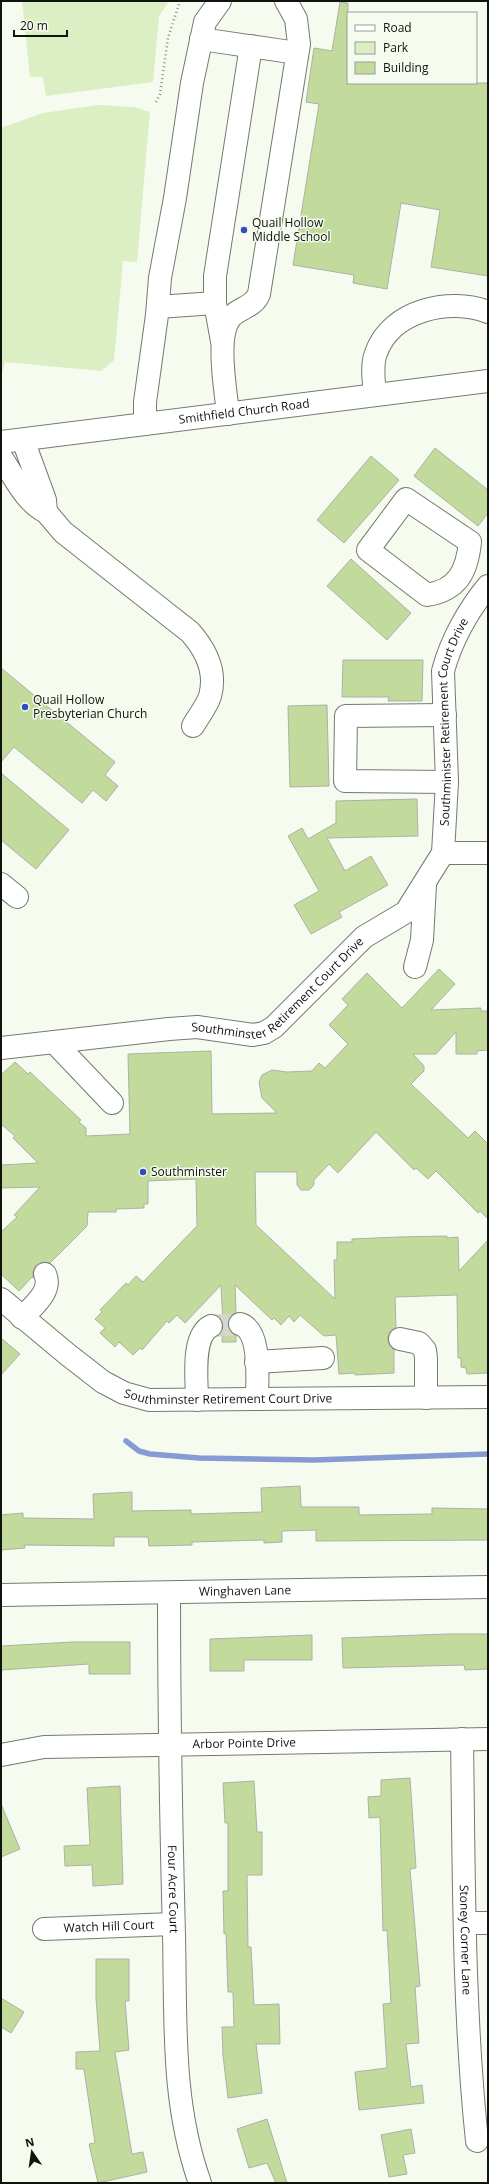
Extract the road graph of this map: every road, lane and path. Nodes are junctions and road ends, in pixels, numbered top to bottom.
1 (180, 1) edge
2 (220, 1) edge
3 (286, 1) edge
4 (200, 39) junction
5 (251, 46) junction
6 (297, 53) junction
7 (156, 102) dead end
8 (215, 303) junction
9 (158, 307) junction
10 (488, 312) edge
11 (223, 344) junction
12 (488, 381) edge
13 (375, 395) junction
14 (228, 414) junction
15 (145, 424) junction
16 (23, 440) junction
17 (1, 442) edge
18 (1, 457) edge
19 (46, 512) junction
20 (457, 582) junction
21 (485, 595) edge
22 (445, 715) junction
23 (193, 726) dead end
24 (447, 782) junction
25 (443, 853) junction
26 (488, 853) edge
27 (425, 884) junction
28 (416, 967) dead end
29 (54, 1042) junction
30 (1, 1048) edge
31 (112, 1103) dead end
32 (45, 1274) dead end
33 (1, 1298) edge
34 (22, 1318) junction
35 (240, 1324) dead end
36 (211, 1326) dead end
37 (400, 1339) dead end
38 (323, 1358) dead end
39 (256, 1362) junction
40 (488, 1397) edge
41 (426, 1398) junction
42 (257, 1399) junction
43 (197, 1400) junction
44 (488, 1587) edge
45 (169, 1593) junction
46 (1, 1596) edge
47 (462, 1739) junction
48 (488, 1739) edge
49 (170, 1744) junction
50 (1, 1755) edge
51 (465, 1923) junction
52 (488, 1923) edge
53 (173, 1924) junction
54 (44, 1929) dead end
55 (476, 2141) dead end
56 (200, 2183) edge

1 - 7 path
2 - 4 street
3 - 6 street
4 - 5 street
4 - 9 street
5 - 6 street
5 - 8 street
6 - 11 street
8 - 9 street
8 - 11 street
9 - 15 street
10 - 13 street
11 - 14 street
12 - 13 street, Smithfield Church Road
13 - 14 street, Smithfield Church Road
14 - 15 street, Smithfield Church Road
15 - 16 street, Smithfield Church Road
16 - 17 street, Smithfield Church Road
16 - 19 street
18 - 19 street
19 - 23 street
20 - 20 street
20 - 21 street
21 - 22 street, Southminister Retirement Court Drive
22 - 24 street, Southminister Retirement Court Drive
22 - 24 street
24 - 25 street, Southminister Retirement Court Drive
25 - 26 street
25 - 27 street, Southminster Retirement Court Drive
27 - 28 street
27 - 29 street, Southminster Retirement Court Drive
29 - 30 street, Southminster Retirement Court Drive
29 - 31 street
32 - 34 street
33 - 34 street, Southminster Retirement Court Drive
34 - 43 street, Southminster Retirement Court Drive
35 - 39 street
36 - 43 street
37 - 41 street
38 - 39 street
39 - 42 street
40 - 41 street, Southminster Retirement Court Drive
41 - 42 street, Southminster Retirement Court Drive
42 - 43 street, Southminster Retirement Court Drive
44 - 45 street, Winghaven Lane
45 - 46 street, Winghaven Lane
45 - 49 street, Four Acre Court
47 - 48 street, Arbor Pointe Drive
47 - 49 street, Arbor Pointe Drive
47 - 51 street, Stoney Corner Lane
49 - 50 street, Arbor Pointe Drive
49 - 53 street, Four Acre Court
51 - 52 street
51 - 55 street, Stoney Corner Lane
53 - 54 street, Watch Hill Court
53 - 56 street, Four Acre Court

